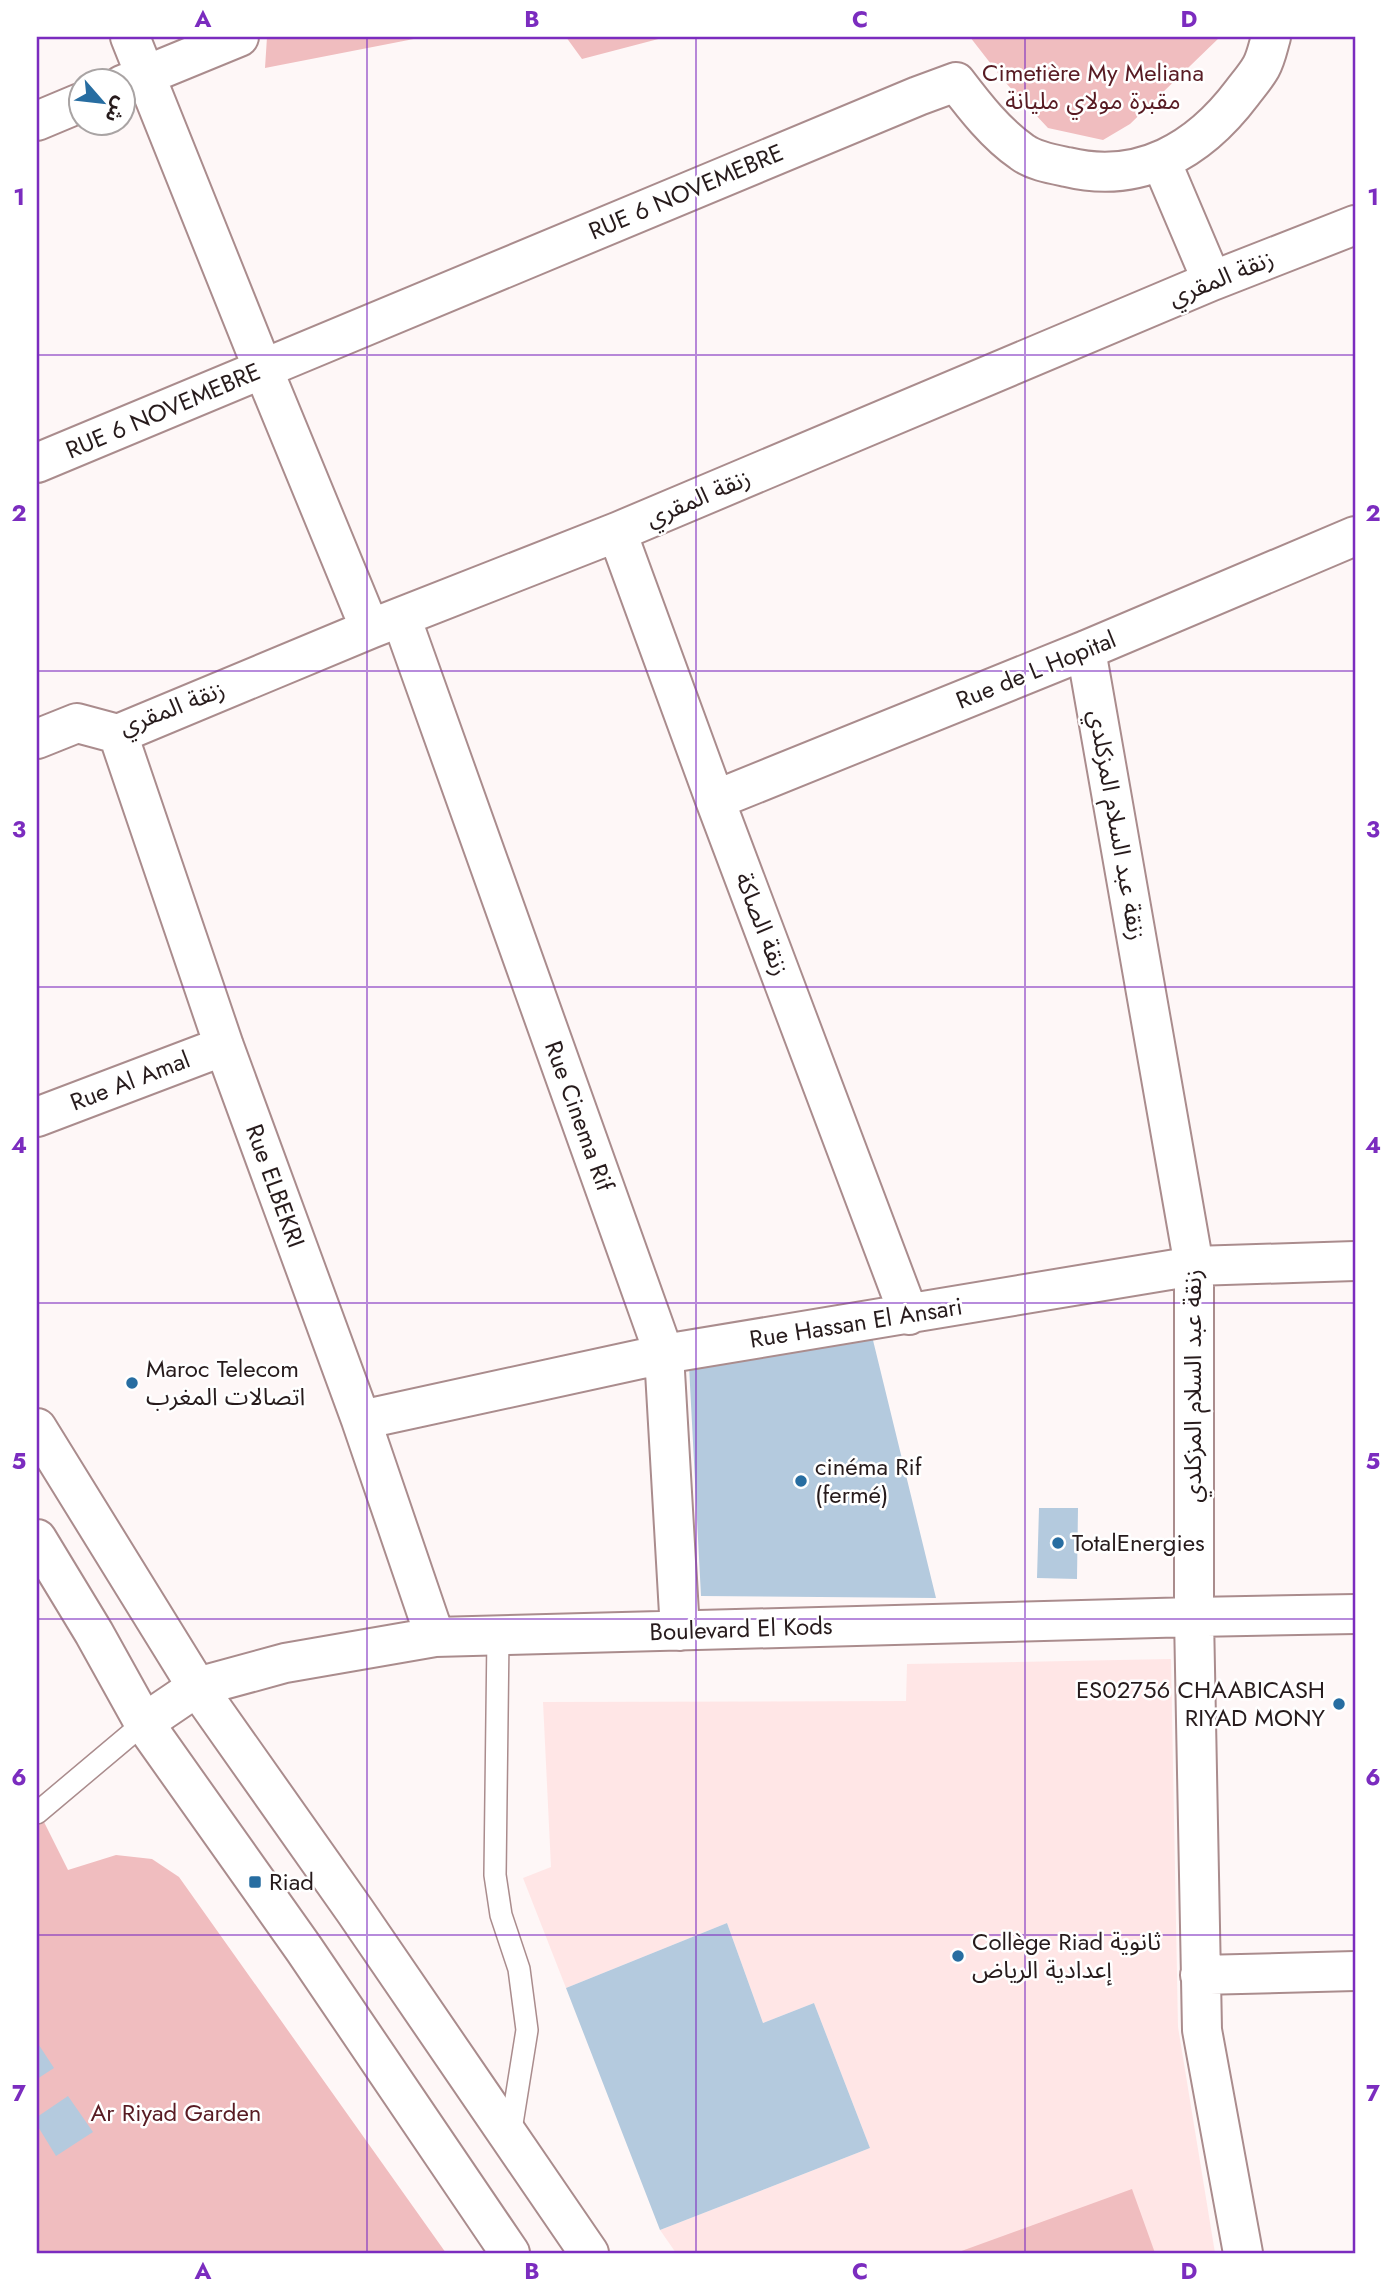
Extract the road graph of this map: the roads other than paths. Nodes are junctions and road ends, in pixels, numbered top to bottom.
1 (131, 37) edge
2 (239, 37) edge
3 (1271, 37) edge
4 (133, 66) edge
5 (136, 79) edge
6 (136, 84) edge
7 (66, 109) edge
8 (37, 121) edge
9 (1161, 161) junction
10 (1355, 225) edge
11 (1212, 281) junction
12 (263, 369) junction
13 (37, 463) edge
14 (617, 532) junction
15 (1355, 536) edge
16 (386, 623) junction
17 (1086, 650) junction
18 (118, 734) junction
19 (37, 739) edge
20 (715, 800) junction
21 (224, 1046) junction
22 (37, 1117) edge
23 (1355, 1261) edge
24 (1194, 1266) junction
25 (909, 1315) junction
26 (664, 1354) junction
27 (361, 1420) junction
28 (37, 1428) edge
29 (37, 1539) edge
30 (1355, 1614) edge
31 (1194, 1617) junction
32 (680, 1631) junction
33 (498, 1636) junction
34 (435, 1637) junction
35 (197, 1687) junction
36 (144, 1723) junction
37 (37, 1812) edge
38 (1355, 1971) edge
39 (1200, 1976) junction
40 (509, 2138) junction
41 (510, 2253) edge
42 (589, 2253) edge
43 (1243, 2253) edge

1 - 4 street, Rue Cinema Rif
2 - 5 street
3 - 9 street, RUE 6 NOVEMEBRE
6 - 12 street, Rue Cinema Rif
7 - 8 street
9 - 11 street
9 - 12 street, RUE 6 NOVEMEBRE
10 - 11 street, زنقة المقري
11 - 14 street, زنقة المقري
12 - 13 street, RUE 6 NOVEMEBRE
12 - 16 street, Rue Cinema Rif
14 - 16 street, زنقة المقري
14 - 20 street, زنقة الصاكة
15 - 17 street, Rue de L Hopital
16 - 18 street, زنقة المقري
16 - 26 street, Rue Cinema Rif
17 - 20 street, Rue de L Hopital
17 - 24 street, زنقة عبد السلام المزكلدي
18 - 19 street, زنقة المقري
18 - 21 street, Rue ELBEKRI
20 - 25 street, زنقة الصاكة
21 - 22 street, Rue Al Amal
21 - 27 street, Rue ELBEKRI
23 - 24 street, Rue Hassan El Ansari
24 - 25 street, Rue Hassan El Ansari
24 - 31 street, زنقة عبد السلام المزكلدي
25 - 26 street, Rue Hassan El Ansari
26 - 27 street, Rue Hassan El Ansari
26 - 32 street, Rue Cinema Rif
27 - 34 street, Rue ELBEKRI
28 - 35 street
29 - 36 street
30 - 31 street, Boulevard El Kods
31 - 32 street, Boulevard El Kods
31 - 39 street, زنقة عبد السلام المزكلدي
32 - 33 street, Boulevard El Kods
33 - 34 street, Boulevard El Kods
33 - 40 lane
34 - 35 street, Boulevard El Kods
35 - 36 street, Boulevard El Kods
35 - 40 street
36 - 37 lane
36 - 41 street
38 - 39 street
39 - 43 street, زنقة عبد السلام المزكلدي
40 - 42 street

